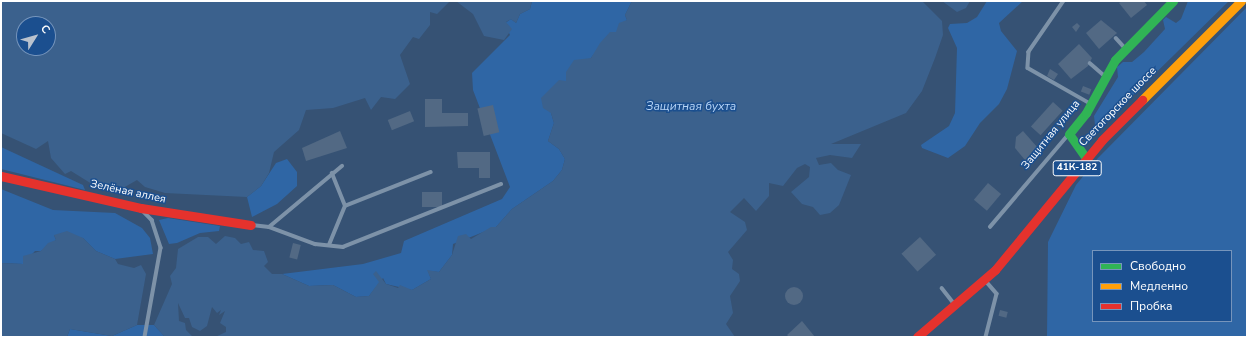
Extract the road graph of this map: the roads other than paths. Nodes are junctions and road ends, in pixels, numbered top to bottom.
1 (1064, 1) edge
2 (1173, 1) edge
3 (1241, 1) edge
4 (1116, 38) dead end
5 (1126, 49) junction
6 (1090, 63) dead end
7 (1104, 76) junction
8 (1091, 104) junction
9 (1069, 134) junction
10 (1086, 158) junction
11 (342, 166) dead end
12 (431, 172) dead end
13 (332, 173) junction
14 (1, 176) edge
15 (501, 184) dead end
16 (345, 206) junction
17 (141, 208) junction
18 (251, 225) joint
19 (269, 227) junction
20 (990, 227) dead end
21 (328, 244) junction
22 (985, 280) junction
23 (942, 288) dead end
24 (955, 305) junction
25 (145, 337) edge
26 (917, 337) edge
27 (986, 337) edge

1 - 8 lane
2 - 5 main road, Защитная улица
3 - 10 main road, Светогорское шоссе / 41К-182
4 - 5 lane
5 - 7 main road, Защитная улица
6 - 7 lane
7 - 8 main road, Защитная улица
8 - 9 main road, Защитная улица
9 - 10 main road
9 - 20 lane, Защитная улица
10 - 22 main road, Светогорское шоссе / 41К-182
11 - 13 lane
12 - 16 lane
13 - 16 lane
13 - 19 lane
14 - 17 main road, Зелёная аллея
15 - 21 lane
16 - 21 lane
17 - 18 main road, Зелёная аллея
17 - 25 lane
18 - 19 lane
19 - 21 lane
22 - 24 main road, Светогорское шоссе / 41К-182
22 - 27 lane
23 - 24 lane
24 - 26 main road, Светогорское шоссе / 41К-182

